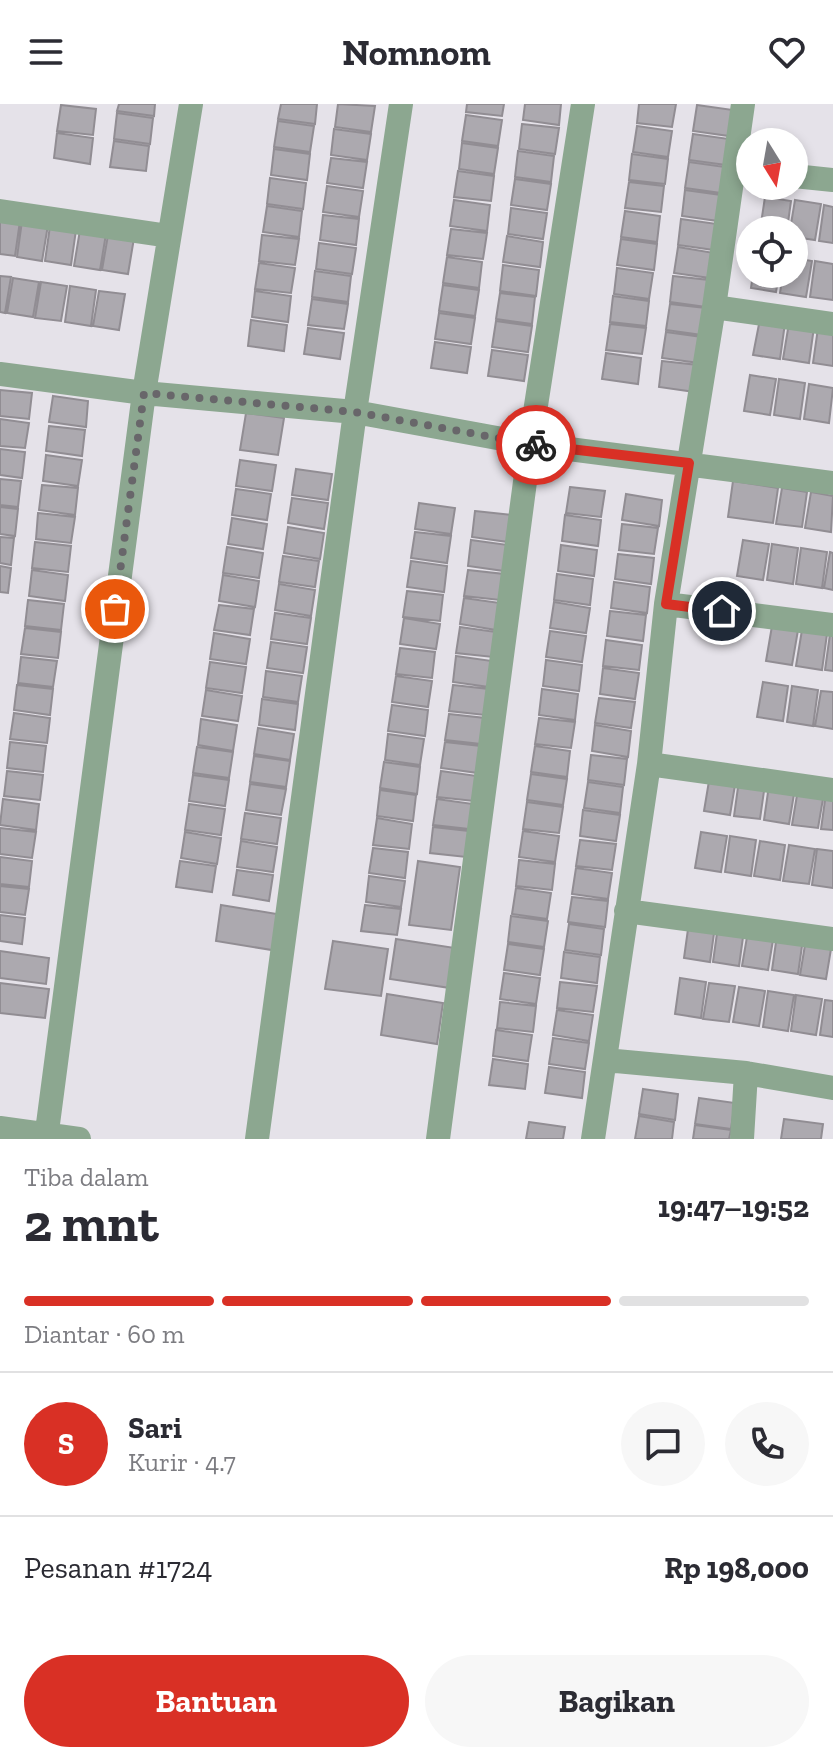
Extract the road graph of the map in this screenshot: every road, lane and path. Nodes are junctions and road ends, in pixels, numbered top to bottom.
1 (191, 104) edge
2 (401, 104) edge
3 (583, 104) edge
4 (743, 104) edge
5 (743, 128) edge
6 (808, 177) edge
7 (833, 180) edge
8 (736, 200) edge
9 (0, 211) edge
10 (169, 236) junction
11 (714, 307) junction
12 (833, 324) edge
13 (0, 374) edge
14 (144, 393) junction
15 (355, 412) junction
16 (530, 444) junction
17 (689, 463) junction
18 (833, 483) edge
19 (666, 604) junction
20 (833, 625) edge
21 (649, 764) junction
22 (833, 790) edge
23 (626, 911) junction
24 (833, 939) edge
25 (605, 1060) junction
26 (746, 1073) junction
27 (833, 1088) edge
28 (0, 1128) edge
29 (46, 1137) edge
30 (79, 1139) edge
31 (257, 1139) edge
32 (438, 1139) edge
33 (593, 1139) edge
34 (742, 1139) edge

1 - 10 street
2 - 15 street
3 - 16 street
4 - 5 street
6 - 7 street
8 - 11 street
9 - 10 street
10 - 14 street
11 - 12 street
11 - 17 street
13 - 14 street
14 - 15 street
14 - 29 street
15 - 16 street
15 - 31 street
16 - 17 street
16 - 32 street
17 - 18 street
17 - 19 street
19 - 20 street
19 - 21 street
21 - 22 street
21 - 23 street
23 - 24 street
23 - 25 street
25 - 26 street
25 - 33 street
26 - 27 street
26 - 34 street
28 - 29 street
29 - 30 street

